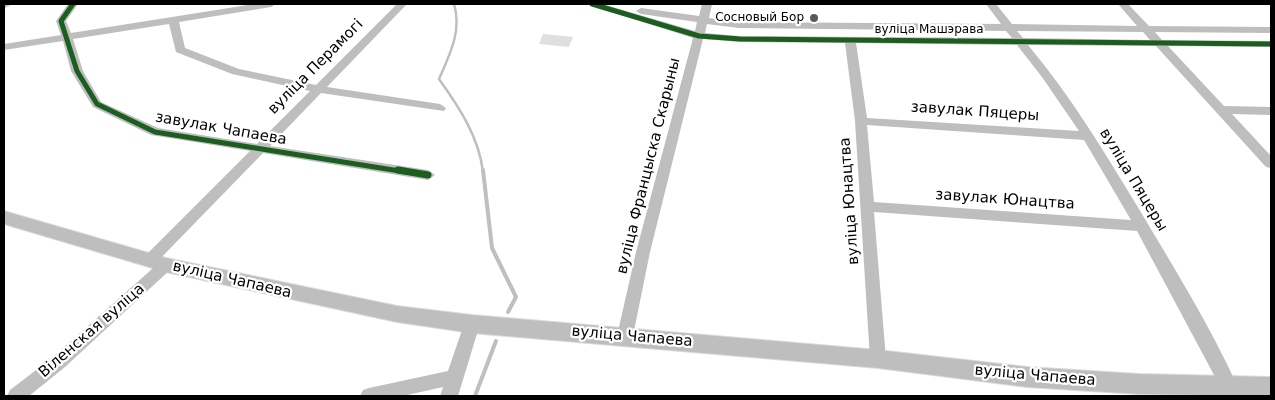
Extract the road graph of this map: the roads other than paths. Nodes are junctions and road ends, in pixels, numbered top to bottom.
1 (73, 4) edge
2 (271, 4) edge
3 (402, 4) edge
4 (592, 4) edge
5 (600, 4) edge
6 (707, 4) edge
7 (991, 4) edge
8 (1122, 4) edge
9 (172, 20) junction
10 (704, 21) junction
11 (1007, 27) junction
12 (1147, 29) junction
13 (1234, 30) junction
14 (1271, 30) edge
15 (68, 36) junction
16 (699, 36) junction
17 (850, 41) junction
18 (1022, 42) junction
19 (1159, 43) junction
20 (1249, 44) junction
21 (1271, 44) edge
22 (4, 47) edge
23 (318, 89) junction
24 (440, 108) dead end
25 (1221, 110) junction
26 (1271, 111) edge
27 (861, 121) junction
28 (1087, 136) junction
29 (258, 149) junction
30 (1271, 164) edge
31 (428, 174) dead end
32 (866, 206) junction
33 (4, 218) edge
34 (1142, 226) junction
35 (158, 263) junction
36 (472, 324) junction
37 (625, 336) junction
38 (878, 359) junction
39 (454, 377) junction
40 (1228, 385) junction
41 (1271, 386) edge
42 (16, 396) edge
43 (369, 396) edge
44 (449, 396) edge

1 - 15 street, завулак Чапаева
2 - 9 street
3 - 23 street, вуліца Перамогі
4 - 16 street, вуліца Машэрава
5 - 10 street, вуліца Машэрава
6 - 10 street, вуліца Францыска Скарыны
7 - 11 street, вуліца Пяцеры
8 - 12 street
9 - 15 street
9 - 23 street
10 - 11 street, вуліца Машэрава
10 - 16 street, вуліца Францыска Скарыны
11 - 12 street, вуліца Машэрава
11 - 18 street, вуліца Пяцеры
12 - 13 street, вуліца Машэрава
12 - 19 street
13 - 14 street, вуліца Машэрава
13 - 20 street
15 - 22 street
15 - 29 street, завулак Чапаева
16 - 17 street, вуліца Машэрава
16 - 37 street, вуліца Францыска Скарыны
17 - 18 street, вуліца Машэрава
17 - 27 street, вуліца Юнацтва
18 - 19 street, вуліца Машэрава
18 - 28 street, вуліца Пяцеры
19 - 20 street, вуліца Машэрава
19 - 25 street
20 - 21 street, вуліца Машэрава
23 - 24 street
23 - 29 street, вуліца Перамогі
25 - 26 street
25 - 30 street
27 - 28 street, завулак Пяцеры
27 - 32 street, вуліца Юнацтва
28 - 34 street, вуліца Пяцеры
29 - 31 street, завулак Чапаева
29 - 35 street, вуліца Перамогі
32 - 34 street, завулак Юнацтва
32 - 38 street, вуліца Юнацтва
33 - 35 main road, вуліца Чапаева
34 - 40 street, вуліца Пяцеры
35 - 36 main road, вуліца Чапаева
35 - 42 street, Віленская вуліца
36 - 37 main road, вуліца Чапаева
36 - 39 street
37 - 38 main road, вуліца Чапаева
38 - 40 main road, вуліца Чапаева
39 - 43 street
39 - 44 street
40 - 41 main road, вуліца Чапаева

